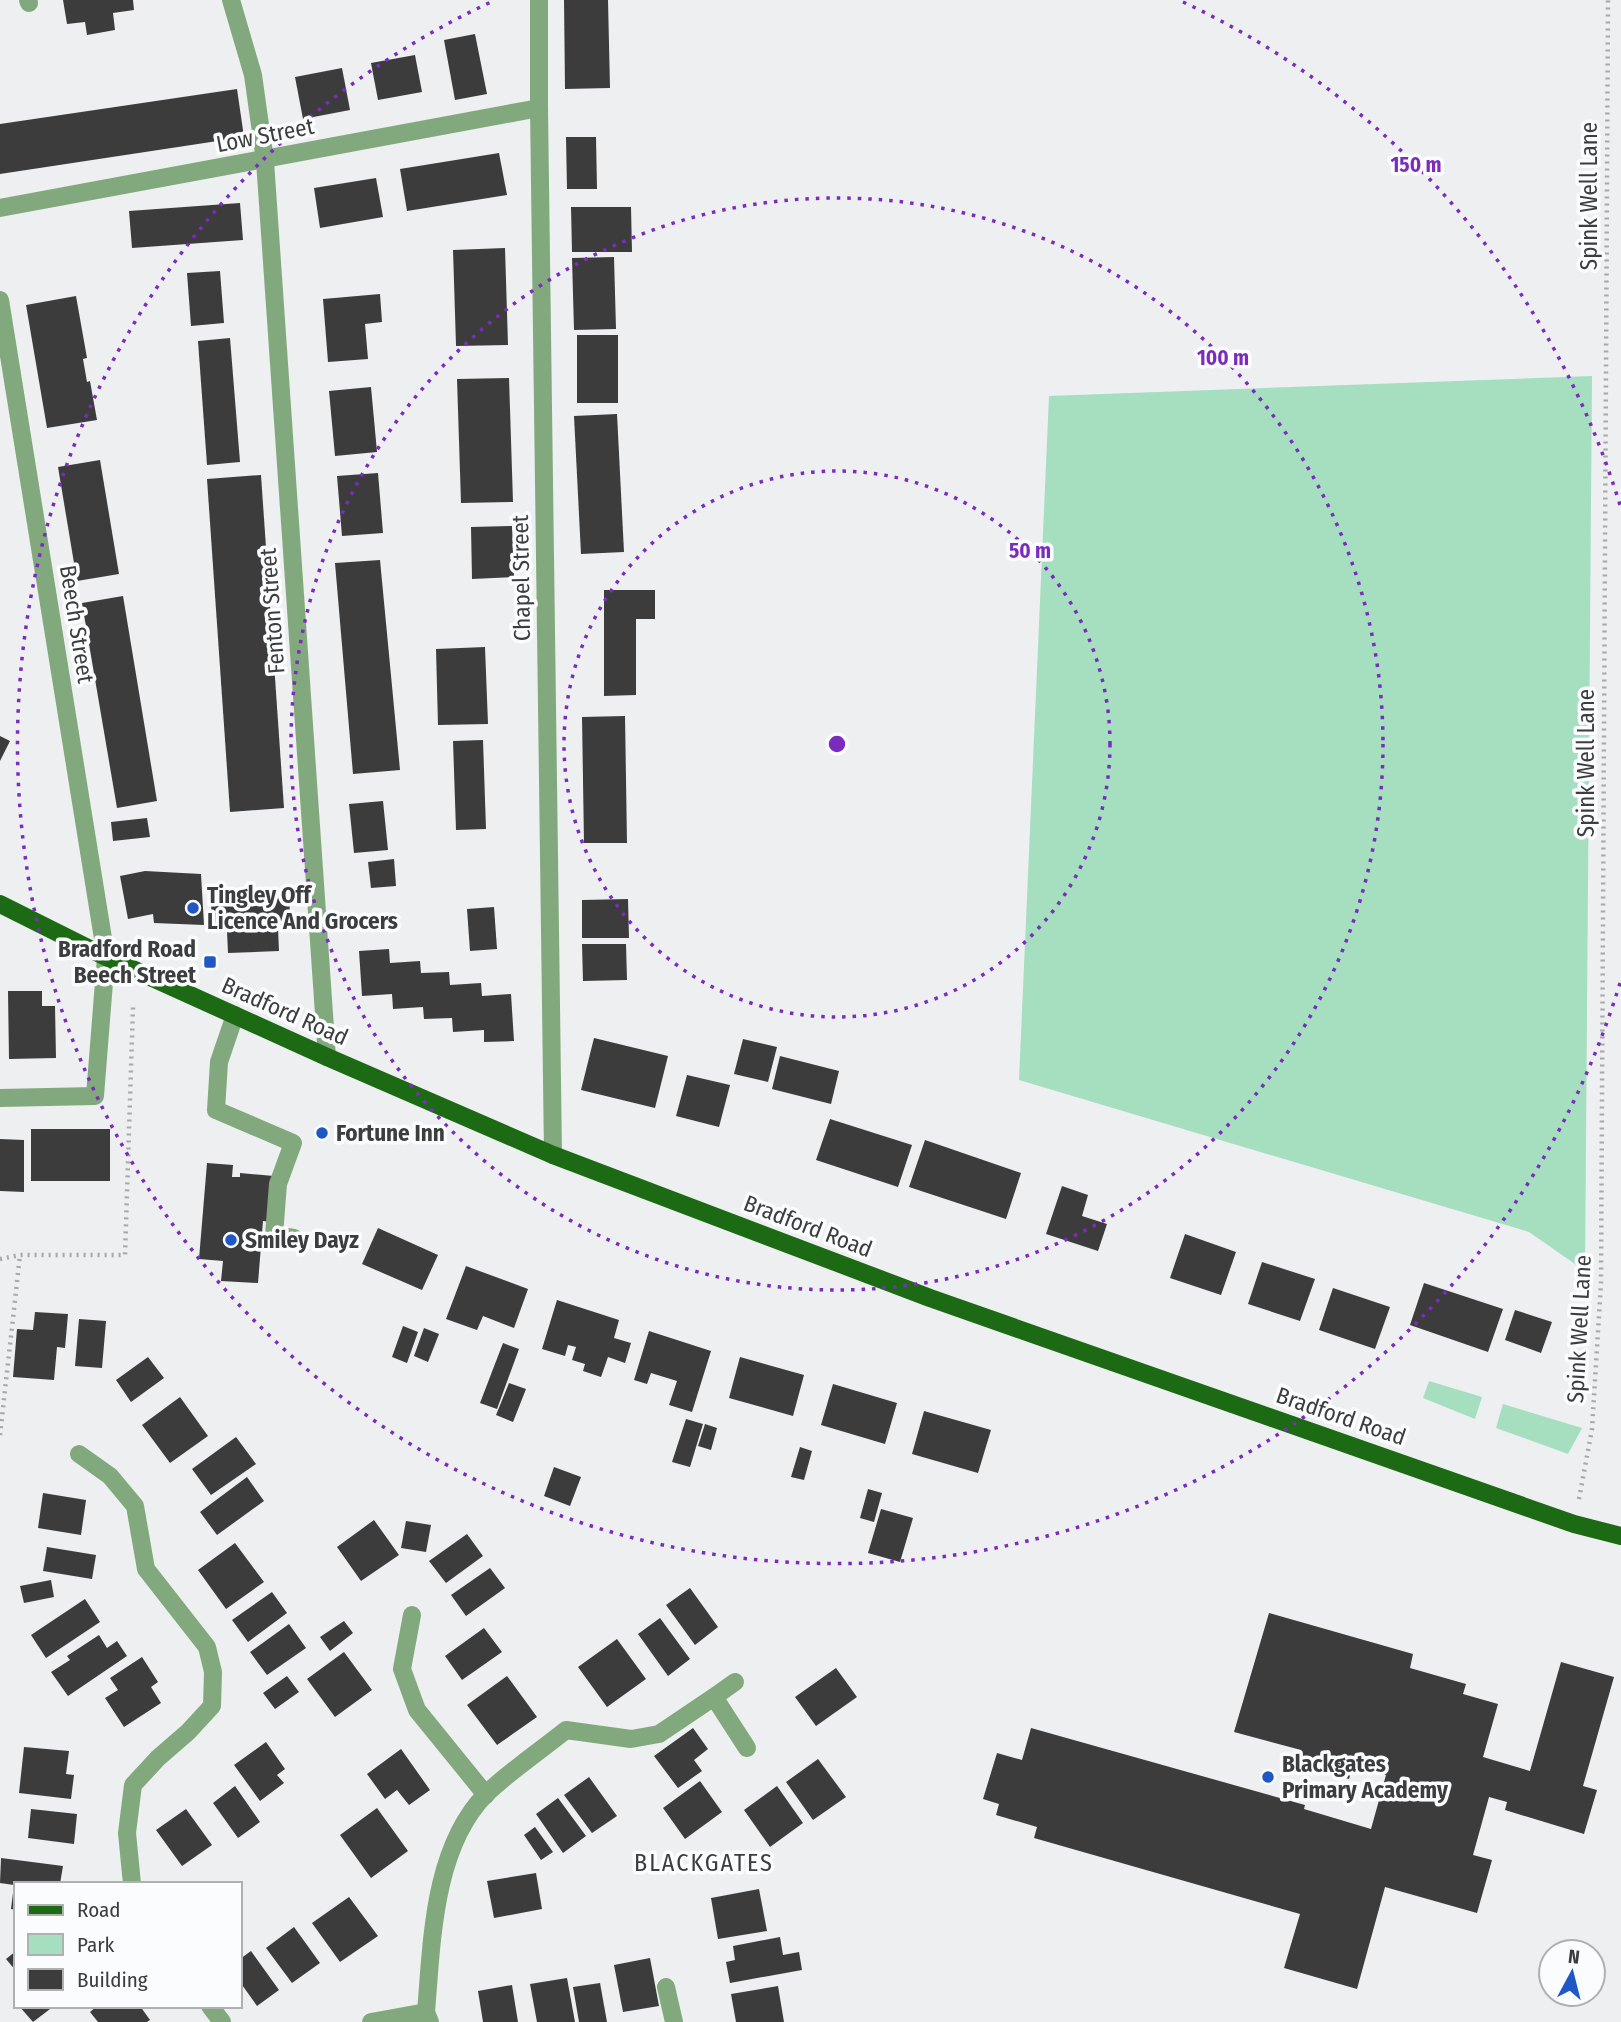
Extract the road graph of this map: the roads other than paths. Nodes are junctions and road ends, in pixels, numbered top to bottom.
1 (231, 0) edge
2 (540, 0) edge
3 (539, 108) junction
4 (265, 161) junction
5 (0, 208) edge
6 (0, 300) edge
7 (0, 904) edge
8 (106, 957) junction
9 (235, 1015) junction
10 (327, 1058) junction
11 (0, 1098) edge
12 (553, 1155) junction
13 (294, 1238) dead end
14 (79, 1454) dead end
15 (1621, 1536) edge
16 (412, 1615) dead end
17 (736, 1682) dead end
18 (714, 1697) junction
19 (747, 1748) dead end
20 (486, 1795) junction
21 (132, 1882) edge
22 (666, 1987) dead end
23 (428, 2017) edge
24 (371, 2022) edge
25 (674, 2022) edge

1 - 4 street, Fenton Street
2 - 3 street, Chapel Street
3 - 4 street, Low Street
3 - 12 street, Chapel Street
4 - 5 street, Low Street
4 - 10 street, Fenton Street
6 - 8 street, Beech Street
7 - 8 main road, Bradford Road
8 - 9 main road, Bradford Road
8 - 11 street, Beech Street
9 - 10 main road, Bradford Road
9 - 13 street
10 - 12 main road, Bradford Road
12 - 15 main road, Bradford Road
14 - 21 street
16 - 20 street
17 - 18 street
18 - 19 street
18 - 20 street
20 - 23 street
22 - 25 street
23 - 24 street

